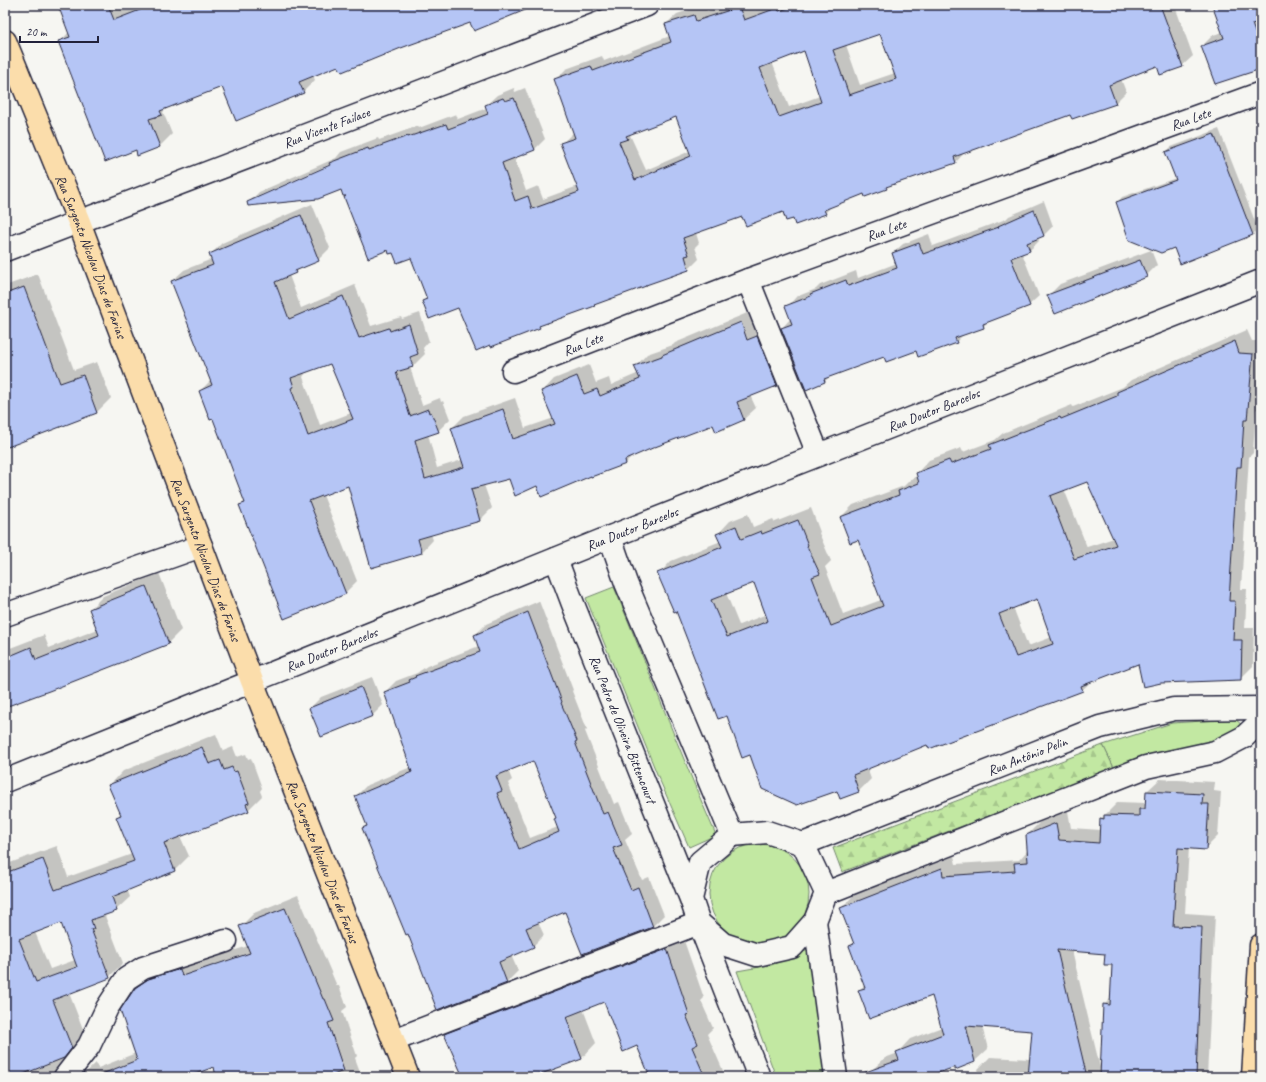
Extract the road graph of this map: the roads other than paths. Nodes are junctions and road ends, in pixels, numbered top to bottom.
1 (647, 5) edge
2 (5, 41) edge
3 (1261, 93) edge
4 (79, 222) junction
5 (5, 250) edge
6 (748, 280) junction
7 (1261, 281) edge
8 (513, 371) dead end
9 (818, 454) junction
10 (610, 537) junction
11 (201, 546) junction
12 (556, 559) junction
13 (5, 615) edge
14 (252, 681) junction
15 (1261, 708) edge
16 (1261, 721) edge
17 (5, 781) edge
18 (732, 835) junction
19 (803, 844) junction
20 (826, 893) junction
21 (691, 899) junction
22 (815, 921) junction
23 (699, 923) junction
24 (226, 941) dead end
25 (1261, 945) edge
26 (394, 1040) junction
27 (65, 1077) edge
28 (408, 1077) edge
29 (759, 1077) edge
30 (836, 1077) edge
31 (1253, 1077) edge

1 - 4 street, Rua Vicente Failace
2 - 4 main road, Rua Sargento Nicolau Dias de Farias
3 - 6 street, Rua Lete
4 - 5 street, Rua Vicente Failace
4 - 11 main road, Rua Sargento Nicolau Dias de Farias
6 - 8 street, Rua Lete
6 - 9 street
7 - 9 street, Rua Doutor Barcelos
9 - 10 street, Rua Doutor Barcelos
10 - 12 street, Rua Doutor Barcelos
10 - 18 street
11 - 13 street
11 - 14 main road, Rua Sargento Nicolau Dias de Farias
12 - 14 street, Rua Doutor Barcelos
12 - 21 street, Rua Pedro de Oliveira Bittencourt
14 - 17 street, Rua Doutor Barcelos
14 - 26 main road, Rua Sargento Nicolau Dias de Farias
15 - 19 street, Rua Antônio Pelin
16 - 20 street
18 - 19 street
18 - 21 street
19 - 20 street
20 - 22 street
21 - 23 street
22 - 23 street
22 - 30 street
23 - 26 street
23 - 29 street
24 - 27 street
25 - 31 main road
26 - 28 main road, Rua Sargento Nicolau Dias de Farias

